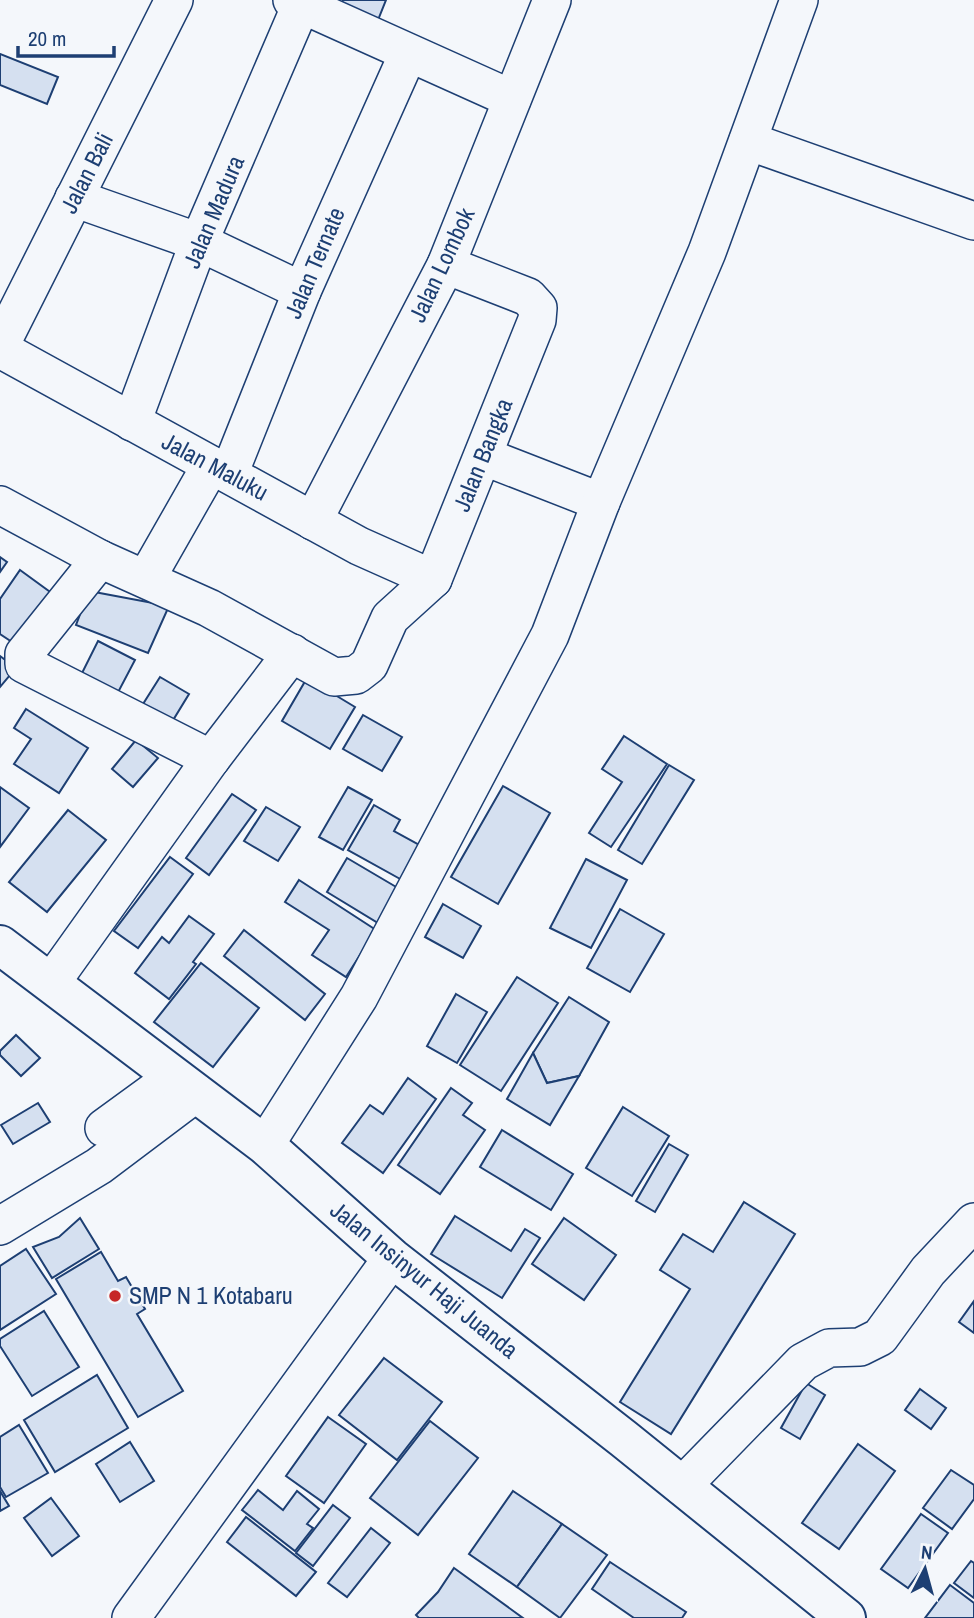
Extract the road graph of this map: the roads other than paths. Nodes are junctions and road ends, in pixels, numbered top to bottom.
1 (174, 0) edge
2 (552, 0) edge
3 (799, 0) edge
4 (297, 2) edge
5 (408, 54) junction
6 (512, 99) junction
7 (748, 141) junction
8 (74, 198) junction
9 (974, 221) edge
10 (199, 242) junction
11 (446, 265) junction
12 (302, 291) junction
13 (0, 348) edge
14 (132, 422) junction
15 (482, 456) junction
16 (220, 470) junction
17 (601, 502) junction
18 (0, 505) edge
19 (313, 521) junction
20 (100, 559) junction
21 (146, 579) junction
22 (433, 579) junction
23 (292, 653) junction
24 (211, 759) junction
25 (0, 945) edge
26 (51, 983) junction
27 (185, 1085) junction
28 (104, 1128) dead end
29 (265, 1145) junction
30 (974, 1222) edge
31 (0, 1226) edge
32 (392, 1258) junction
33 (682, 1486) junction
34 (131, 1618) edge
35 (846, 1618) edge

1 - 8 street, Jalan Bali
2 - 6 street, Jalan Lombok
3 - 7 street
4 - 5 street
4 - 10 street, Jalan Madura
5 - 6 street
5 - 12 street, Jalan Ternate
6 - 11 street, Jalan Lombok
7 - 9 street
7 - 17 street
8 - 10 street
8 - 13 street, Jalan Bali
10 - 12 street
10 - 14 street, Jalan Madura
11 - 15 street, Jalan Bangka
11 - 19 street, Jalan Lombok
12 - 16 street, Jalan Ternate
13 - 14 street, Jalan Maluku
14 - 16 street, Jalan Maluku
15 - 17 street
15 - 22 street, Jalan Bangka
16 - 19 street, Jalan Maluku
16 - 21 street, Jalan Ternate
17 - 29 street
18 - 20 street
19 - 22 street, Jalan Maluku
20 - 21 street
20 - 24 street
21 - 23 street
22 - 23 street, Jalan Bangka
23 - 24 street
24 - 26 street
25 - 26 highway, Jalan Insinyur Haji Juanda
26 - 27 highway, Jalan Insinyur Haji Juanda
27 - 28 street
27 - 29 highway, Jalan Insinyur Haji Juanda
27 - 31 street
29 - 32 highway, Jalan Insinyur Haji Juanda
30 - 33 street
32 - 33 highway, Jalan Insinyur Haji Juanda
32 - 34 street
33 - 35 highway, Jalan Insinyur Haji Juanda

